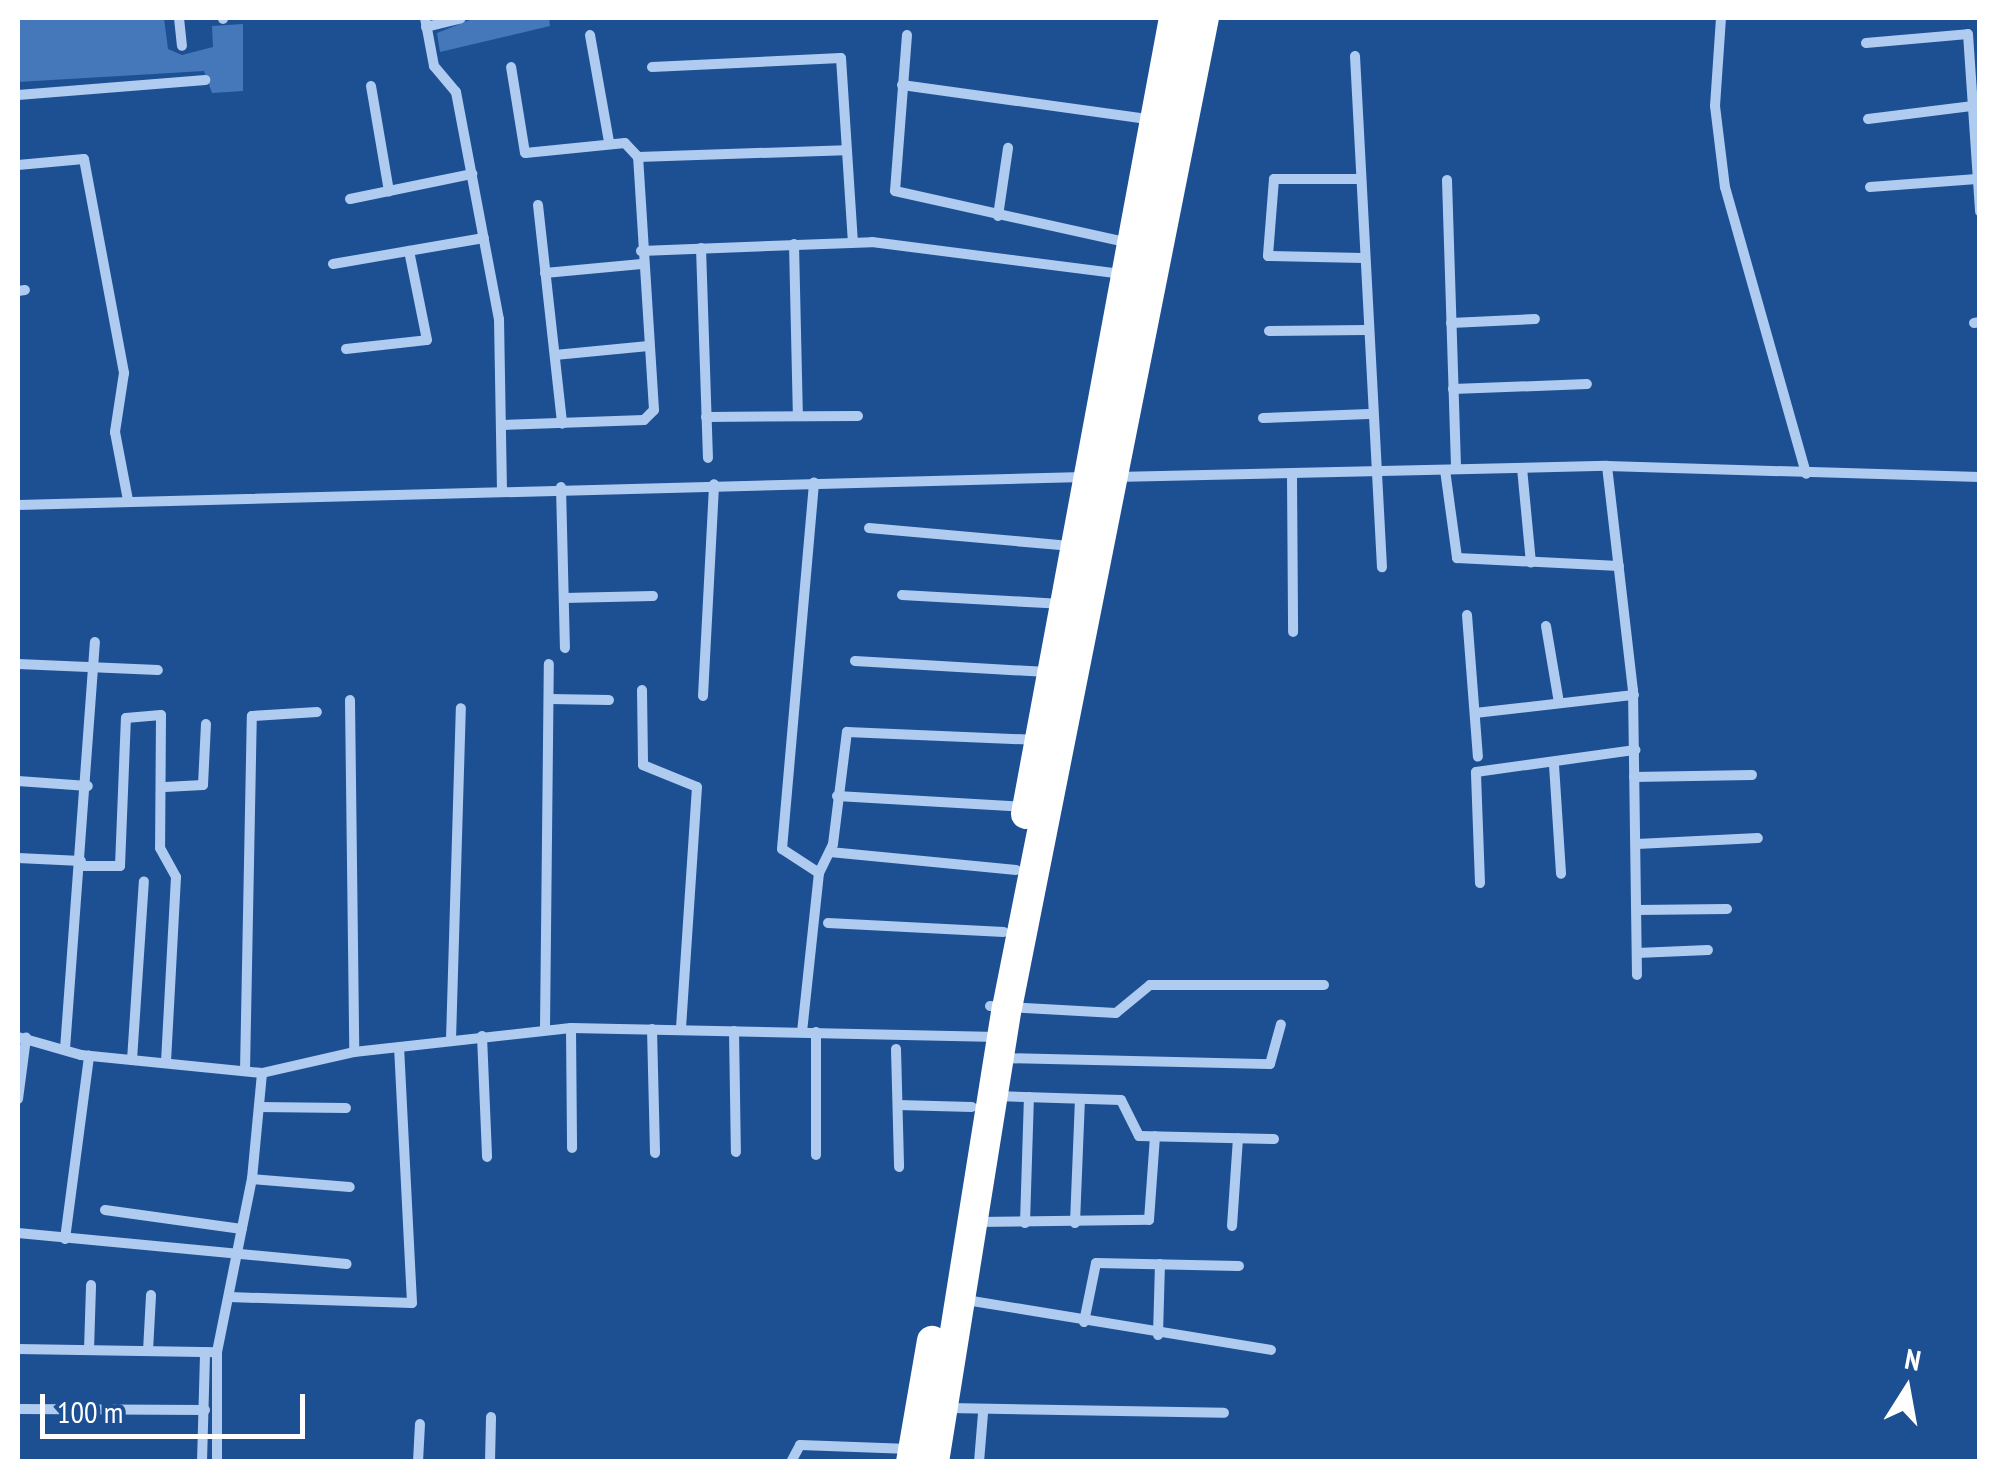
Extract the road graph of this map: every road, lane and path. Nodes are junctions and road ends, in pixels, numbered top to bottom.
1 (180, 18) edge
2 (461, 18) edge
3 (1178, 18) edge
4 (1721, 18) edge
5 (426, 22) edge
6 (590, 36) dead end
7 (908, 36) dead end
8 (1866, 44) dead end
9 (182, 46) dead end
10 (1355, 56) dead end
11 (510, 67) dead end
12 (652, 68) dead end
13 (205, 80) dead end
14 (902, 85) junction
15 (371, 86) dead end
16 (18, 95) edge
17 (1974, 106) junction
18 (1868, 119) dead end
19 (1154, 120) junction
20 (609, 142) junction
21 (1008, 148) dead end
22 (845, 150) junction
23 (638, 157) junction
24 (18, 166) edge
25 (472, 174) junction
26 (1360, 179) junction
27 (1977, 179) junction
28 (1446, 180) dead end
29 (1870, 187) dead end
30 (390, 191) junction
31 (350, 200) dead end
32 (538, 204) dead end
33 (1980, 212) edge
34 (998, 216) junction
35 (484, 238) junction
36 (853, 242) junction
37 (794, 244) junction
38 (1135, 244) junction
39 (701, 248) junction
40 (409, 251) junction
41 (641, 251) junction
42 (1363, 258) junction
43 (333, 264) dead end
44 (642, 264) junction
45 (545, 273) junction
46 (1130, 275) junction
47 (1535, 319) dead end
48 (1451, 323) junction
49 (1366, 330) junction
50 (1269, 331) dead end
51 (649, 346) junction
52 (346, 349) dead end
53 (555, 355) junction
54 (1587, 384) dead end
55 (1453, 389) junction
56 (1369, 414) junction
57 (706, 416) junction
58 (798, 416) junction
59 (858, 416) dead end
60 (1263, 418) dead end
61 (562, 424) junction
62 (501, 426) junction
63 (708, 458) dead end
64 (1607, 466) junction
65 (1522, 468) junction
66 (1450, 469) junction
67 (1372, 474) junction
68 (1806, 474) junction
69 (1292, 475) junction
70 (1104, 477) junction
71 (1980, 477) edge
72 (814, 482) junction
73 (714, 484) junction
74 (561, 487) junction
75 (502, 488) junction
76 (128, 500) junction
77 (18, 506) edge
78 (869, 528) dead end
79 (1076, 547) junction
80 (1531, 563) junction
81 (1619, 566) junction
82 (1382, 567) dead end
83 (902, 595) dead end
84 (653, 596) dead end
85 (564, 598) junction
86 (1066, 604) junction
87 (1467, 615) dead end
88 (1546, 626) dead end
89 (1293, 632) dead end
90 (95, 642) dead end
91 (566, 648) dead end
92 (855, 661) dead end
93 (18, 664) edge
94 (94, 664) junction
95 (549, 664) dead end
96 (158, 670) dead end
97 (1052, 672) junction
98 (642, 690) dead end
99 (1634, 695) junction
100 (703, 696) dead end
101 (550, 699) junction
102 (350, 700) dead end
103 (609, 700) dead end
104 (1559, 704) junction
105 (461, 708) dead end
106 (316, 712) dead end
107 (1474, 714) junction
108 (206, 724) dead end
109 (1040, 741) junction
110 (1634, 750) junction
111 (1478, 757) dead end
112 (1554, 765) junction
113 (1752, 775) dead end
114 (1634, 777) junction
115 (18, 781) edge
116 (88, 786) junction
117 (165, 787) junction
118 (837, 796) junction
119 (1028, 807) junction
120 (1758, 838) dead end
121 (1636, 844) junction
122 (830, 852) junction
123 (18, 858) edge
124 (81, 863) junction
125 (1016, 870) junction
126 (818, 873) junction
127 (1561, 874) dead end
128 (144, 881) dead end
129 (1480, 882) dead end
130 (1727, 909) dead end
131 (1637, 910) junction
132 (828, 923) dead end
133 (1004, 932) junction
134 (1708, 950) dead end
135 (1637, 953) junction
136 (1637, 975) dead end
137 (1324, 984) dead end
138 (1281, 1024) dead end
139 (571, 1028) junction
140 (652, 1028) junction
141 (545, 1029) junction
142 (680, 1029) junction
143 (997, 1029) junction
144 (734, 1031) junction
145 (802, 1032) junction
146 (816, 1032) junction
147 (482, 1036) junction
148 (22, 1037) edge
149 (451, 1040) junction
150 (398, 1047) junction
151 (66, 1049) junction
152 (896, 1049) dead end
153 (354, 1052) junction
154 (90, 1056) junction
155 (132, 1060) junction
156 (166, 1063) junction
157 (246, 1071) junction
158 (262, 1072) junction
159 (1029, 1097) junction
160 (18, 1099) edge
161 (1080, 1099) junction
162 (982, 1101) junction
163 (898, 1105) junction
164 (259, 1107) junction
165 (346, 1108) dead end
166 (1155, 1136) junction
167 (1238, 1138) junction
168 (1274, 1138) dead end
169 (572, 1148) dead end
170 (736, 1152) dead end
171 (655, 1153) dead end
172 (816, 1155) dead end
173 (487, 1157) dead end
174 (899, 1167) dead end
175 (252, 1179) junction
176 (350, 1188) dead end
177 (105, 1210) dead end
178 (971, 1222) junction
179 (1025, 1223) junction
180 (1075, 1223) junction
181 (1232, 1226) dead end
182 (242, 1229) junction
183 (18, 1234) edge
184 (66, 1239) junction
185 (236, 1260) junction
186 (348, 1264) dead end
187 (1160, 1264) junction
188 (1240, 1266) dead end
189 (91, 1285) dead end
190 (151, 1295) dead end
191 (229, 1297) junction
192 (959, 1298) junction
193 (1084, 1322) junction
194 (1158, 1334) junction
195 (18, 1348) edge
196 (88, 1350) junction
197 (1271, 1350) dead end
198 (148, 1351) junction
199 (211, 1352) junction
200 (942, 1407) junction
201 (18, 1410) edge
202 (204, 1410) junction
203 (983, 1413) junction
204 (1224, 1413) dead end
205 (491, 1417) dead end
206 (420, 1424) dead end
207 (920, 1457) edge
208 (202, 1462) edge
209 (217, 1462) edge
210 (418, 1462) edge
211 (490, 1462) edge
212 (790, 1462) edge
213 (979, 1462) edge

1 - 9 street
2 - 5 street
3 - 19 highway
3 - 70 highway
4 - 68 street
5 - 25 street
6 - 20 street
7 - 14 street
8 - 17 street
10 - 26 street
11 - 20 street
12 - 22 street
13 - 16 street
14 - 19 street
14 - 34 street
15 - 30 street
17 - 18 street
17 - 27 street
19 - 38 highway
20 - 23 street
21 - 34 street
22 - 23 street
22 - 36 street
23 - 41 street
24 - 76 street
25 - 30 street
25 - 35 street
26 - 42 street
26 - 42 street
27 - 29 street
27 - 33 street
28 - 48 street
30 - 31 street
32 - 45 street
34 - 38 street
35 - 40 street
35 - 62 street
36 - 37 street
36 - 46 street
37 - 39 street
37 - 58 street
38 - 46 highway
39 - 41 street
39 - 57 street
40 - 43 street
40 - 52 street
41 - 44 street
42 - 49 street
44 - 45 street
44 - 51 street
45 - 53 street
46 - 70 highway
47 - 48 street
48 - 55 street
49 - 50 street
49 - 56 street
51 - 53 street
51 - 61 street
53 - 61 street
54 - 55 street
55 - 66 street
56 - 60 street
56 - 67 street
57 - 58 street
57 - 63 street
58 - 59 street
61 - 62 street
62 - 75 street
64 - 65 street
64 - 68 street
64 - 81 street
65 - 66 street
65 - 80 street
66 - 67 street
66 - 80 street
67 - 69 street
67 - 82 street
68 - 71 street
69 - 70 street
69 - 89 street
70 - 72 street
70 - 79 highway
70 - 143 highway
72 - 73 street
72 - 126 street
73 - 74 street
73 - 100 street
74 - 75 street
74 - 85 street
75 - 76 street
76 - 77 street
78 - 79 street
79 - 86 highway
80 - 81 street
81 - 99 street
83 - 86 street
84 - 85 street
85 - 91 street
86 - 97 highway
87 - 107 street
88 - 104 street
90 - 94 street
92 - 97 street
93 - 94 street
94 - 96 street
94 - 116 street
95 - 101 street
97 - 109 highway
98 - 142 street
99 - 104 street
99 - 110 street
101 - 103 street
101 - 141 street
102 - 153 street
104 - 107 street
105 - 149 street
106 - 157 street
107 - 111 street
108 - 117 street
109 - 118 street
109 - 119 highway
110 - 112 street
110 - 114 street
112 - 127 street
112 - 129 street
113 - 114 street
114 - 121 street
115 - 116 street
116 - 124 street
117 - 124 street
117 - 156 street
118 - 119 street
118 - 122 street
119 - 125 highway
120 - 121 street
121 - 131 street
122 - 125 street
122 - 126 street
123 - 124 street
124 - 151 street
125 - 133 highway
126 - 145 street
128 - 155 street
130 - 131 street
131 - 135 street
132 - 133 street
133 - 143 highway
134 - 135 street
135 - 136 street
137 - 143 street
138 - 143 street
139 - 140 street
139 - 141 street
139 - 169 street
140 - 142 street
140 - 171 street
141 - 147 street
142 - 144 street
143 - 146 street
143 - 162 highway
144 - 145 street
144 - 170 street
145 - 146 street
146 - 172 street
147 - 149 street
147 - 173 street
148 - 151 street
148 - 160 street
149 - 150 street
150 - 153 street
150 - 191 street
151 - 154 street
152 - 163 street
153 - 158 street
154 - 155 street
154 - 184 street
155 - 156 street
156 - 157 street
157 - 158 street
158 - 164 street
159 - 161 street
159 - 162 street
159 - 179 street
161 - 166 street
161 - 180 street
162 - 163 street
162 - 178 highway
162 - 207 highway
163 - 174 street
164 - 165 street
164 - 175 street
166 - 167 street
166 - 180 street
167 - 168 street
167 - 181 street
175 - 176 street
175 - 182 street
177 - 182 street
178 - 179 street
178 - 192 highway
179 - 180 street
182 - 185 street
183 - 184 street
184 - 185 street
185 - 186 street
185 - 191 street
187 - 188 street
187 - 193 street
187 - 194 street
189 - 196 street
190 - 198 street
191 - 199 street
192 - 193 street
192 - 200 highway
193 - 194 street
194 - 197 street
195 - 196 street
196 - 198 street
198 - 199 street
199 - 202 street
199 - 209 street
200 - 203 street
200 - 207 highway
201 - 202 street
202 - 208 street
203 - 204 street
203 - 213 street
205 - 211 street
206 - 210 street
207 - 212 street

